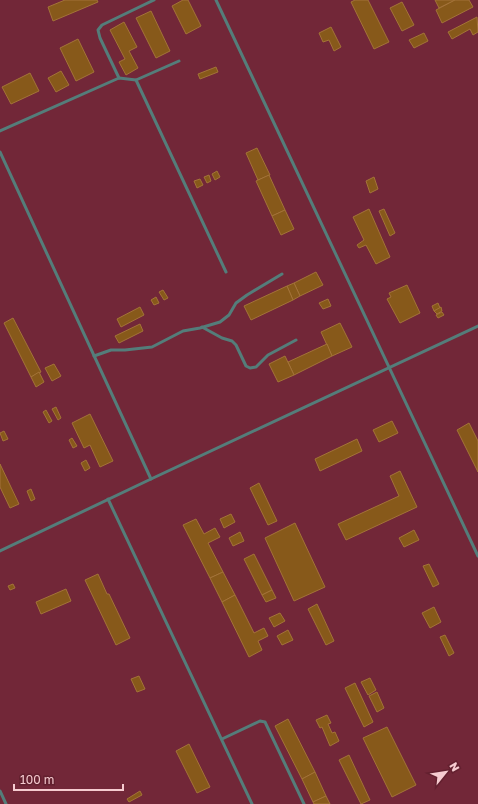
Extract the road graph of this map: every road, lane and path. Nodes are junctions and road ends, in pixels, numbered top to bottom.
1 (154, 0) edge
2 (216, 0) edge
3 (179, 61) dead end
4 (119, 78) junction
5 (136, 80) junction
6 (0, 131) edge
7 (0, 152) edge
8 (226, 272) dead end
9 (282, 274) dead end
10 (478, 326) edge
11 (202, 327) junction
12 (296, 340) dead end
13 (94, 356) junction
14 (389, 367) junction
15 (151, 479) junction
16 (108, 499) junction
17 (0, 551) edge
18 (478, 556) edge
19 (222, 739) junction
20 (0, 791) edge
21 (6, 804) edge
22 (252, 804) edge
23 (304, 804) edge

1 - 4 lane
2 - 14 lane
3 - 5 lane
4 - 5 lane
4 - 6 lane
5 - 8 lane
7 - 13 lane
9 - 11 lane
10 - 14 lane
11 - 12 lane
11 - 13 lane
13 - 15 lane
14 - 15 lane
14 - 18 lane
15 - 16 lane
16 - 17 lane
16 - 19 lane
19 - 22 lane
19 - 23 lane
20 - 21 lane

